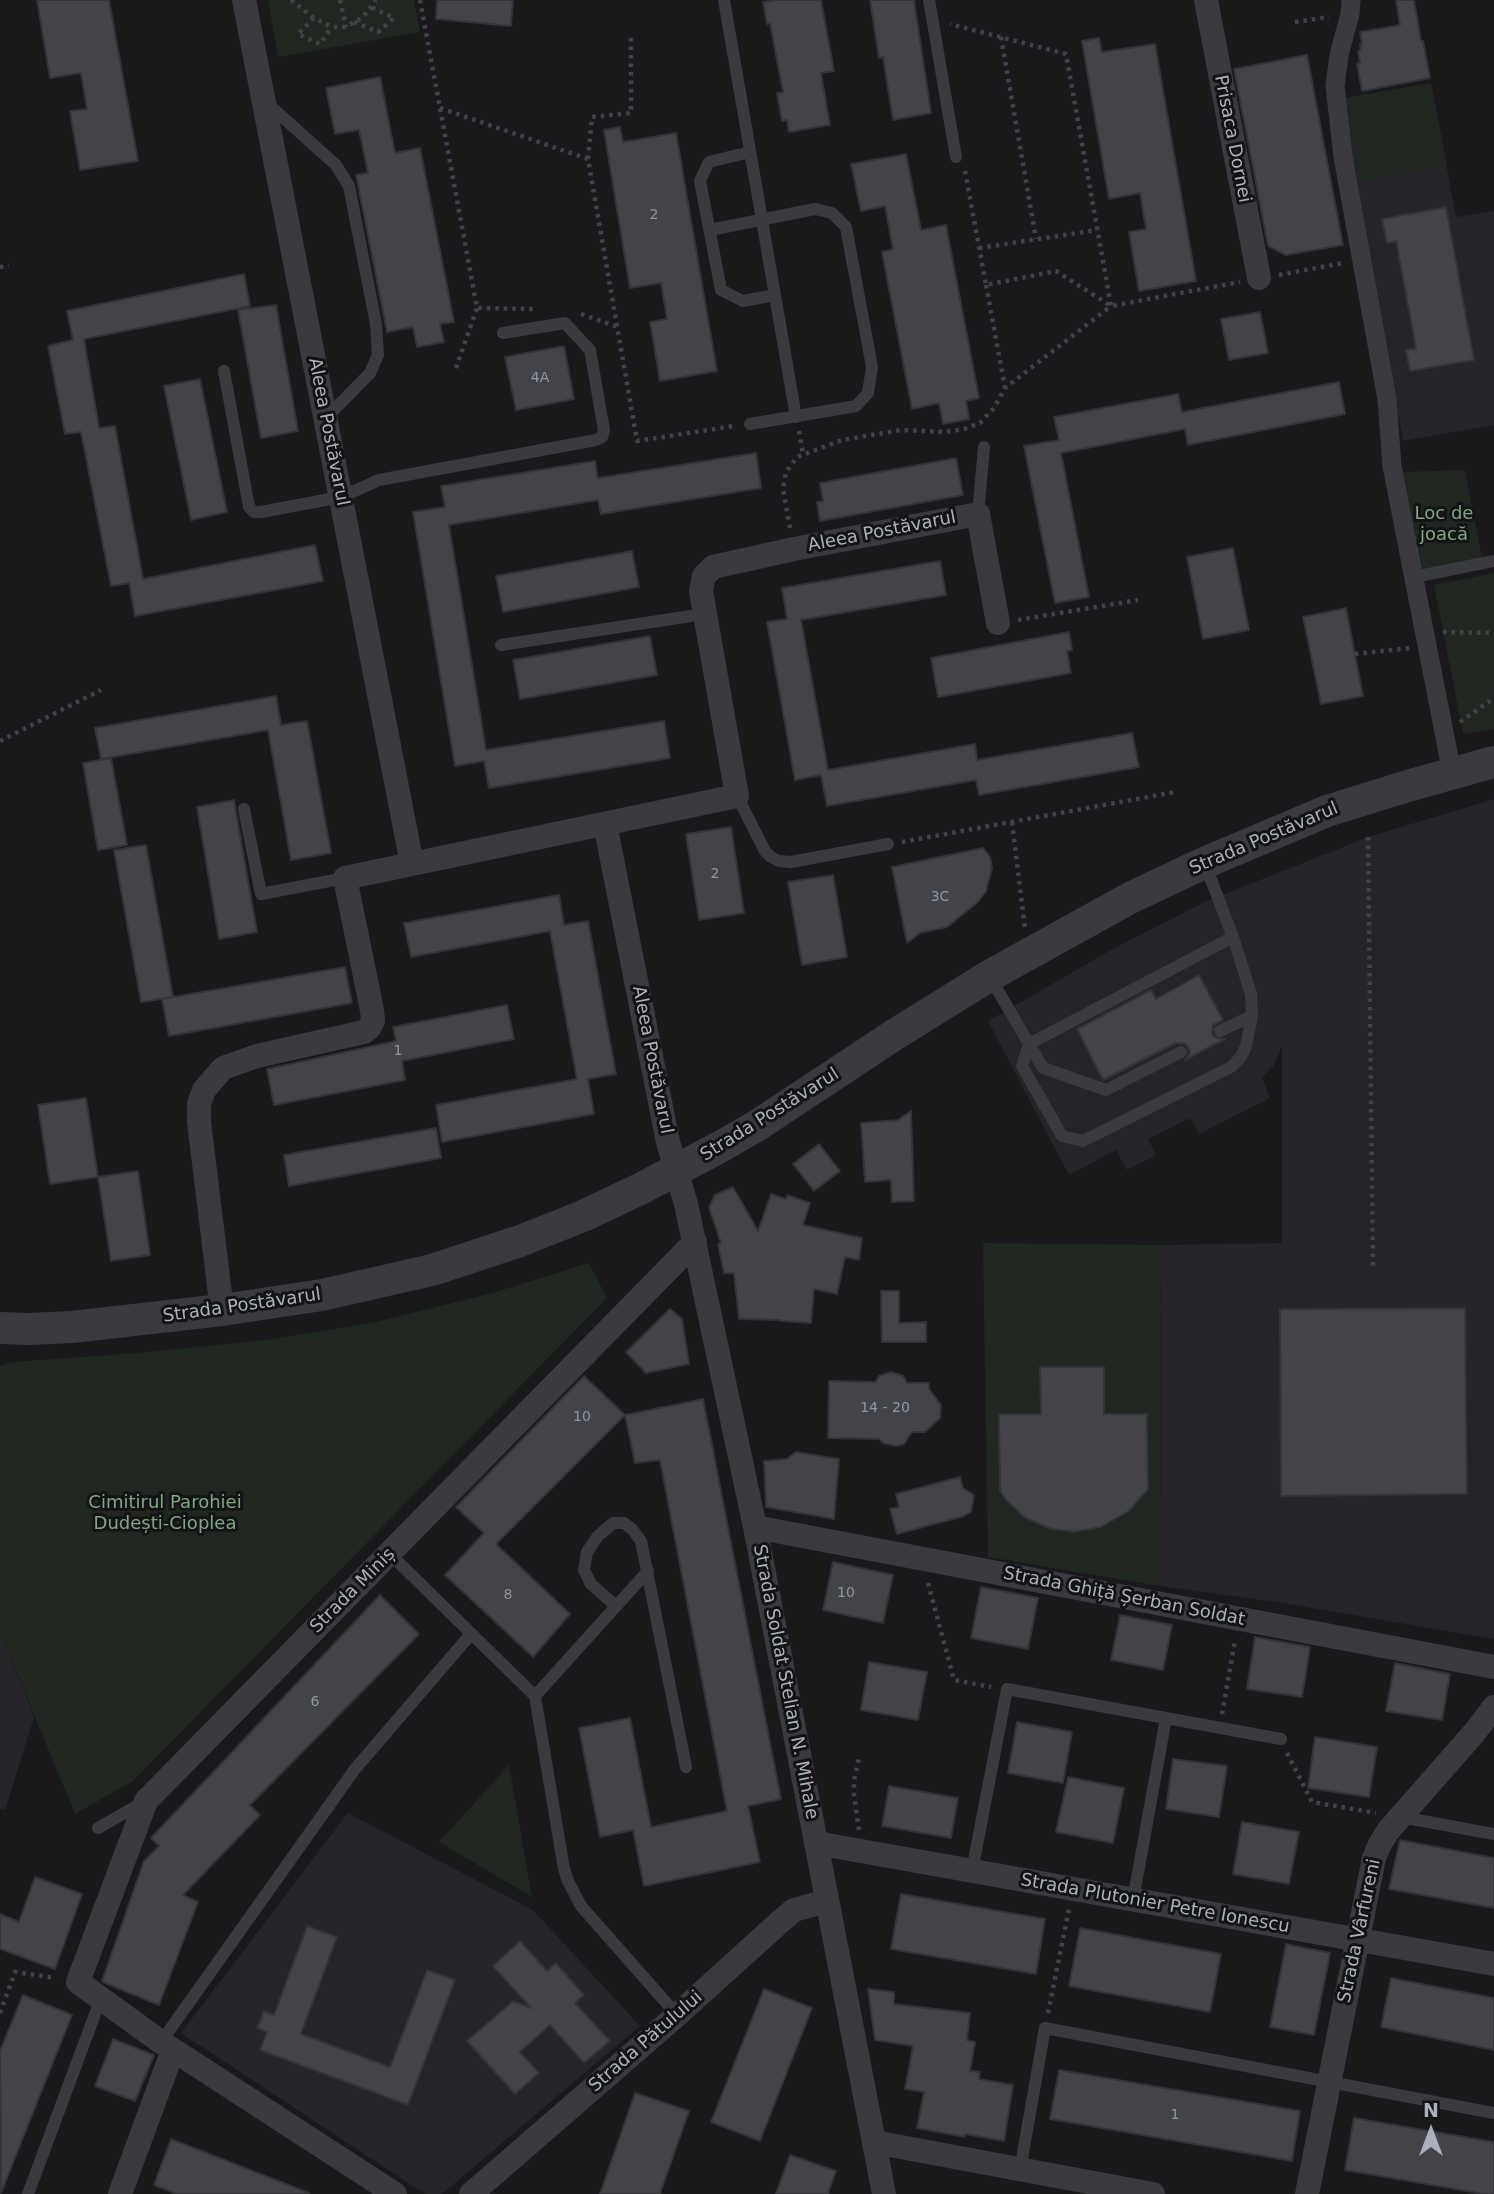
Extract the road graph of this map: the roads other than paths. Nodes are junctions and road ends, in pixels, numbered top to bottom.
1 (244, 0) edge
2 (723, 0) edge
3 (929, 0) edge
4 (1206, 0) edge
5 (1350, 7) edge
6 (264, 100) junction
7 (750, 152) junction
8 (960, 162) road end
9 (761, 218) junction
10 (710, 230) junction
11 (1259, 278) road end
12 (775, 295) junction
13 (503, 333) dead end
14 (224, 371) dead end
15 (796, 417) junction
16 (326, 418) junction
17 (750, 424) road end
18 (984, 447) dead end
19 (341, 498) junction
20 (978, 514) junction
21 (1494, 561) edge
22 (1414, 577) junction
23 (704, 614) junction
24 (998, 623) road end
25 (501, 645) dead end
26 (1494, 762) edge
27 (1452, 773) junction
28 (737, 796) junction
29 (244, 809) dead end
30 (605, 824) junction
31 (888, 844) road end
32 (1204, 863) junction
33 (412, 864) junction
34 (345, 878) junction
35 (1233, 937) junction
36 (989, 976) junction
37 (1252, 1016) junction
38 (1220, 1031) dead end
39 (1029, 1044) junction
40 (1181, 1052) dead end
41 (677, 1171) junction
42 (695, 1242) junction
43 (222, 1310) junction
44 (0, 1328) edge
45 (755, 1527) junction
46 (390, 1554) junction
47 (648, 1571) junction
48 (616, 1606) junction
49 (471, 1634) junction
50 (1494, 1667) edge
51 (535, 1696) junction
52 (1494, 1707) edge
53 (1166, 1718) junction
54 (1281, 1739) road end
55 (686, 1767) dead end
56 (146, 1801) junction
57 (1401, 1817) junction
58 (98, 1828) dead end
59 (1494, 1834) edge
60 (816, 1843) junction
61 (972, 1871) junction
62 (1133, 1900) junction
63 (827, 1901) junction
64 (1357, 1940) junction
65 (1494, 1964) edge
66 (101, 1998) junction
67 (677, 2015) junction
68 (167, 2046) junction
69 (1329, 2082) junction
70 (1494, 2113) edge
71 (874, 2142) junction
72 (1020, 2169) junction
73 (28, 2194) edge
74 (120, 2194) edge
75 (395, 2194) edge
76 (471, 2194) edge
77 (884, 2194) edge
78 (1153, 2194) edge
79 (1307, 2194) edge

1 - 6 street, Aleea Postăvarul
2 - 7 lane
3 - 8 lane
4 - 11 street, Prisaca Dornei
5 - 22 street
6 - 16 street, Aleea Postăvarul
6 - 16 lane
7 - 9 lane
7 - 10 lane
9 - 10 lane
9 - 12 lane
9 - 15 lane
10 - 12 lane
12 - 15 lane
13 - 19 lane
14 - 19 lane
15 - 17 lane
16 - 19 street, Aleea Postăvarul
18 - 20 lane
19 - 33 street, Aleea Postăvarul
20 - 23 street, Aleea Postăvarul
20 - 24 street, Aleea Postăvarul
21 - 22 lane
22 - 27 street
23 - 25 lane
23 - 28 street, Aleea Postăvarul
26 - 27 street, Strada Postăvarul
27 - 32 street, Strada Postăvarul
28 - 30 street
28 - 31 lane
29 - 34 lane
30 - 33 street
30 - 41 street, Aleea Postăvarul
32 - 35 lane
32 - 36 street, Strada Postăvarul
33 - 34 street
34 - 43 street
35 - 37 lane
35 - 39 lane
36 - 39 lane
36 - 41 street, Strada Postăvarul
37 - 38 lane
37 - 39 lane
39 - 40 lane
41 - 42 street, Strada Soldat Stelian N. Mihale
41 - 43 street, Strada Postăvarul
42 - 45 street, Strada Soldat Stelian N. Mihale
42 - 46 street, Strada Miniș
43 - 44 street, Strada Postăvarul
45 - 50 street, Strada Ghiță Șerban Soldat
45 - 60 street, Strada Soldat Stelian N. Mihale
46 - 49 lane
46 - 56 street, Strada Miniș
47 - 48 lane
47 - 48 lane
47 - 55 lane
48 - 51 lane
49 - 51 lane
49 - 68 lane
51 - 67 lane
52 - 57 street, Strada Vârfureni
53 - 54 lane
53 - 61 lane
53 - 62 lane
56 - 58 lane
56 - 66 street, Strada Miniș
57 - 59 lane
57 - 64 street, Strada Vârfureni
60 - 61 street, Strada Plutonier Petre Ionescu
60 - 63 street, Strada Soldat Stelian N. Mihale
61 - 62 street, Strada Plutonier Petre Ionescu
62 - 64 street, Strada Plutonier Petre Ionescu
63 - 67 street, Strada Pătulului
63 - 71 street, Strada Soldat Stelian N. Mihale
64 - 65 street, Strada Plutonier Petre Ionescu
64 - 69 street, Strada Vârfureni
66 - 68 street
66 - 73 lane
67 - 76 street, Strada Pătulului
68 - 74 street
68 - 75 street
69 - 70 lane
69 - 72 lane
69 - 79 street, Strada Vârfureni
71 - 72 street
71 - 77 street, Strada Soldat Stelian N. Mihale
72 - 78 street

